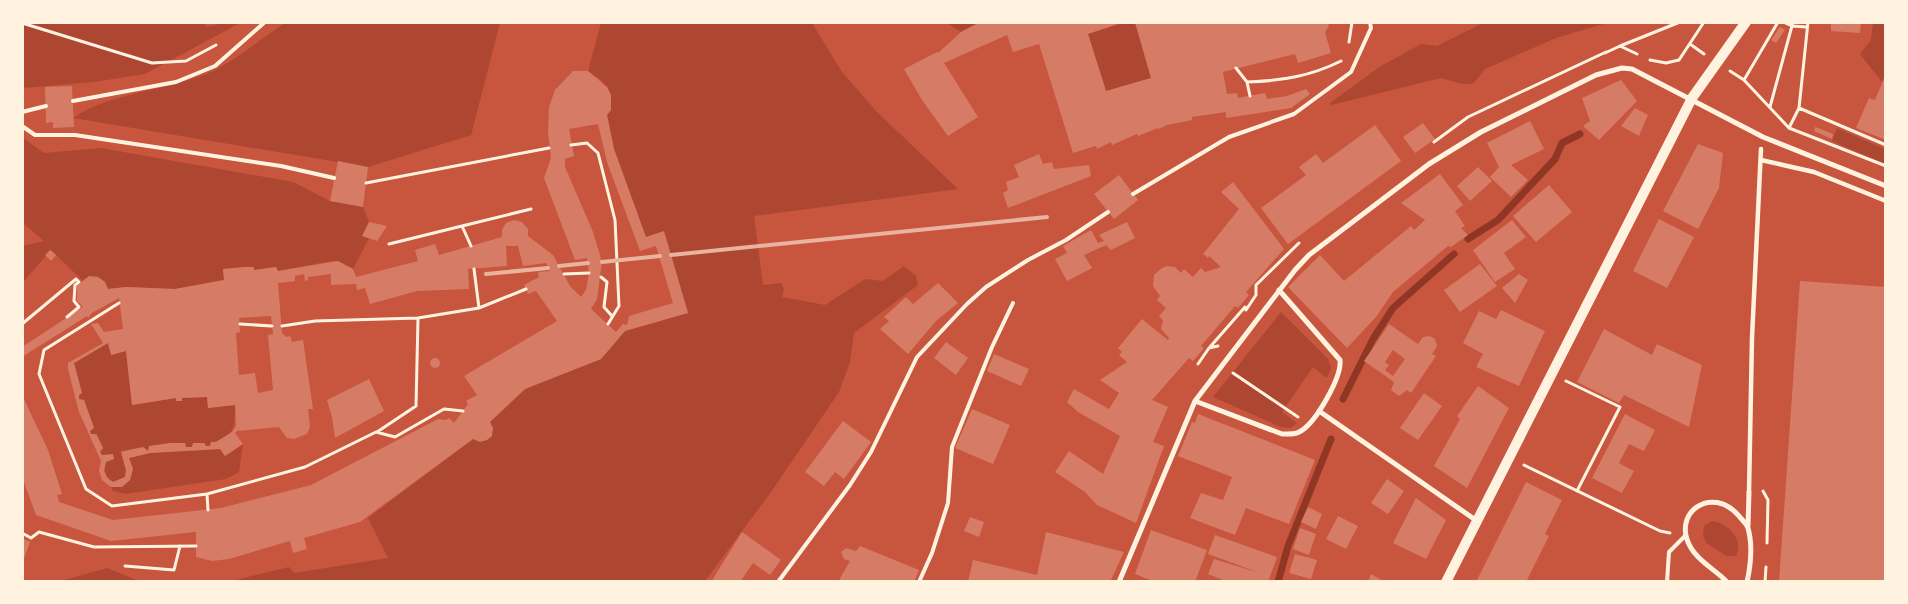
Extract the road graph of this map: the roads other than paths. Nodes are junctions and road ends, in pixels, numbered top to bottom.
1 (266, 22) edge
2 (1370, 22) edge
3 (1746, 22) edge
4 (1692, 98) junction
5 (73, 101) dead end
6 (46, 106) dead end
7 (22, 112) edge
8 (22, 126) edge
9 (1761, 149) dead end
10 (1761, 160) junction
11 (334, 178) dead end
12 (1886, 186) edge
13 (1134, 194) dead end
14 (1886, 201) edge
15 (1108, 212) dead end
16 (1279, 290) junction
17 (1013, 303) dead end
18 (1195, 401) junction
19 (1319, 411) junction
20 (1749, 492) joint
21 (1478, 521) junction
22 (1748, 527) junction
23 (1686, 535) junction
24 (778, 582) edge
25 (919, 582) edge
26 (1119, 582) edge
27 (1446, 582) edge
28 (1666, 582) edge
29 (1728, 582) edge
30 (1747, 582) edge

1 - 5 lane
2 - 13 lane
3 - 4 main road
4 - 12 street
4 - 16 street
4 - 21 main road
6 - 7 lane
8 - 11 lane
9 - 10 street
10 - 14 street
10 - 20 street
15 - 24 lane
16 - 18 street
16 - 19 street
17 - 25 lane
18 - 19 street
18 - 26 street
19 - 21 street
20 - 22 street
21 - 27 main road
22 - 23 street
22 - 30 street
23 - 28 lane
23 - 29 street

